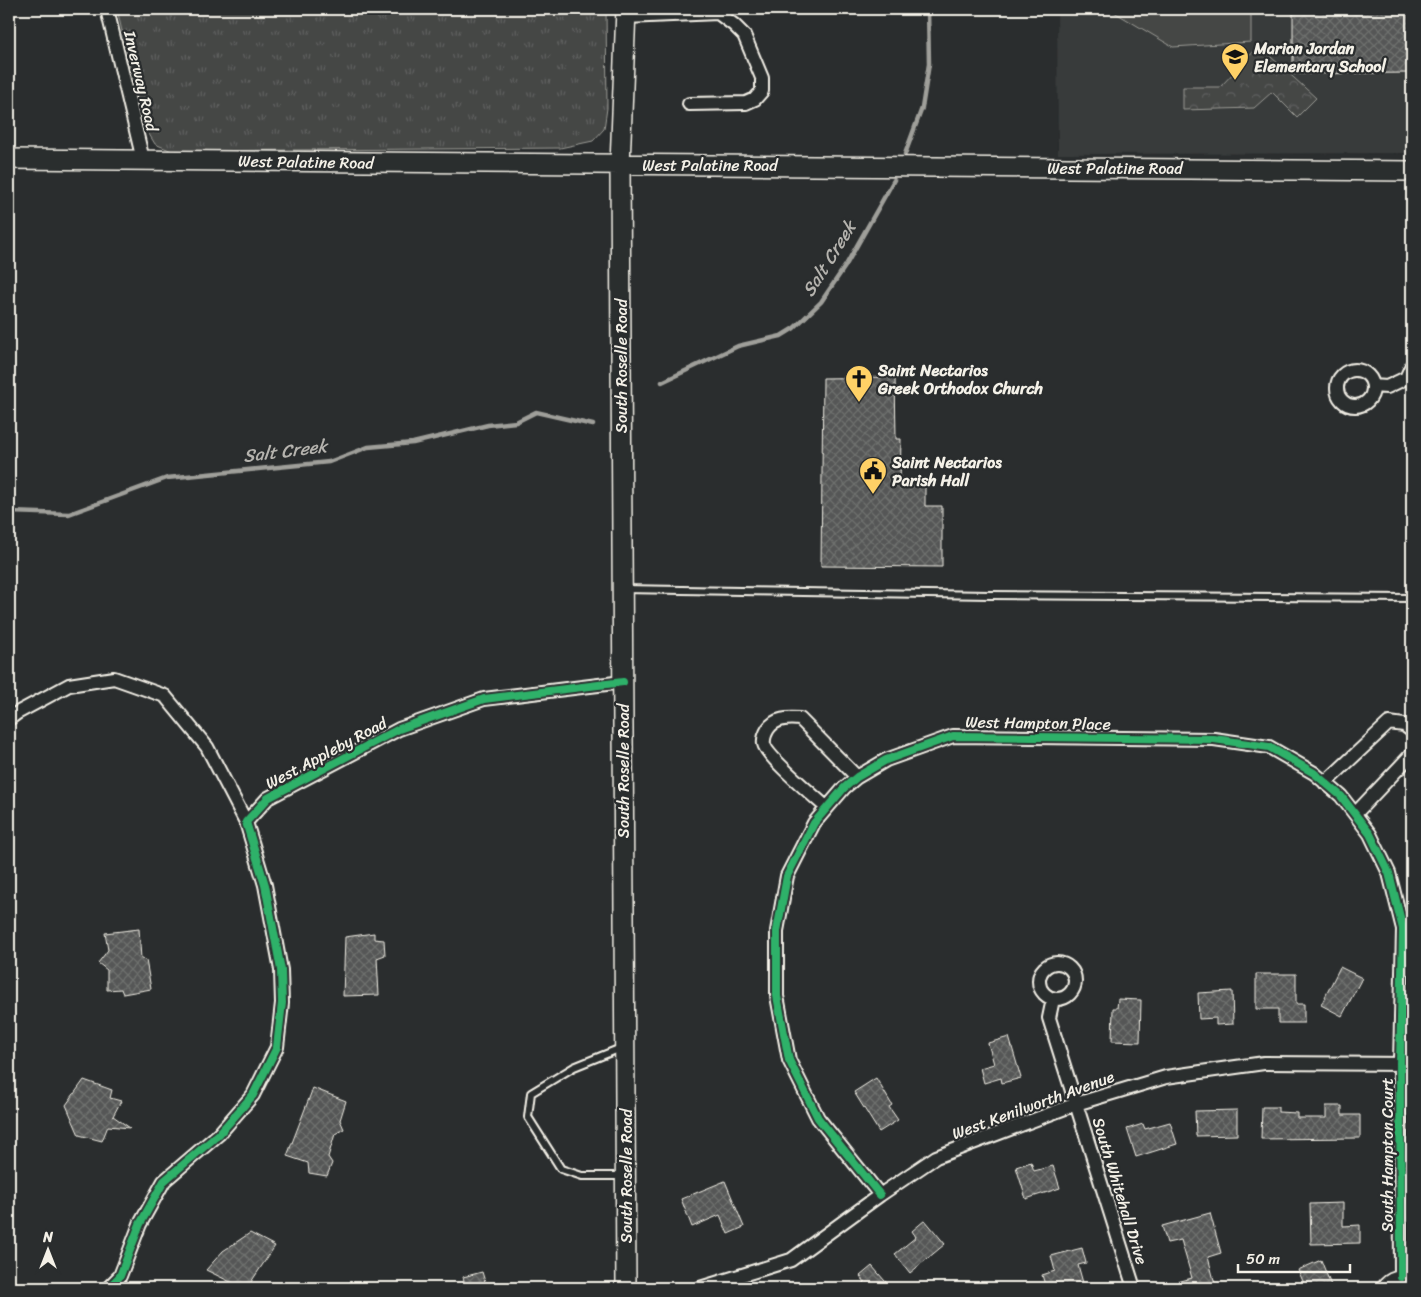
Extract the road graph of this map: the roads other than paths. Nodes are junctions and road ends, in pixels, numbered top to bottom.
1 (107, 9) edge
2 (626, 13) edge
3 (689, 104) dead end
4 (9, 159) edge
5 (142, 160) junction
6 (620, 165) junction
7 (1412, 171) edge
8 (1412, 365) edge
9 (1373, 386) dead end
10 (622, 589) junction
11 (1412, 598) edge
12 (622, 682) junction
13 (9, 719) edge
14 (1412, 730) edge
15 (1412, 754) edge
16 (856, 777) junction
17 (1325, 783) junction
18 (827, 808) junction
19 (1354, 814) junction
20 (246, 822) junction
21 (1053, 998) dead end
22 (625, 1046) junction
23 (1406, 1063) edge
24 (1076, 1104) junction
25 (626, 1176) junction
26 (880, 1195) junction
27 (1406, 1279) edge
28 (108, 1288) edge
29 (626, 1288) edge
30 (700, 1288) edge
31 (1134, 1288) edge
32 (1383, 1288) edge

1 - 5 street, Inverway Road
2 - 3 street
2 - 6 main road, South Roselle Road
4 - 5 main road, West Palatine Road
5 - 6 main road, West Palatine Road
6 - 7 main road, West Palatine Road
6 - 10 main road, South Roselle Road
8 - 9 street
10 - 11 lane
10 - 12 main road, South Roselle Road
12 - 20 street, West Appleby Road
12 - 22 main road, South Roselle Road
13 - 20 street
14 - 17 street
15 - 19 street
16 - 17 street, West Hampton Place
16 - 18 street, West Hampton Place
16 - 18 street
17 - 19 street, West Hampton Place
18 - 26 street, West Hampton Place
19 - 23 street, West Hampton Place
20 - 28 street
21 - 24 street, South Whitehall Drive
22 - 25 main road, South Roselle Road
22 - 25 lane
23 - 24 street, West Kenilworth Avenue
23 - 27 street, South Hampton Court
24 - 26 street, West Kenilworth Avenue
24 - 31 street, South Whitehall Drive
25 - 29 main road, South Roselle Road
26 - 30 street, West Kenilworth Avenue
27 - 32 street, South Hampton Court

